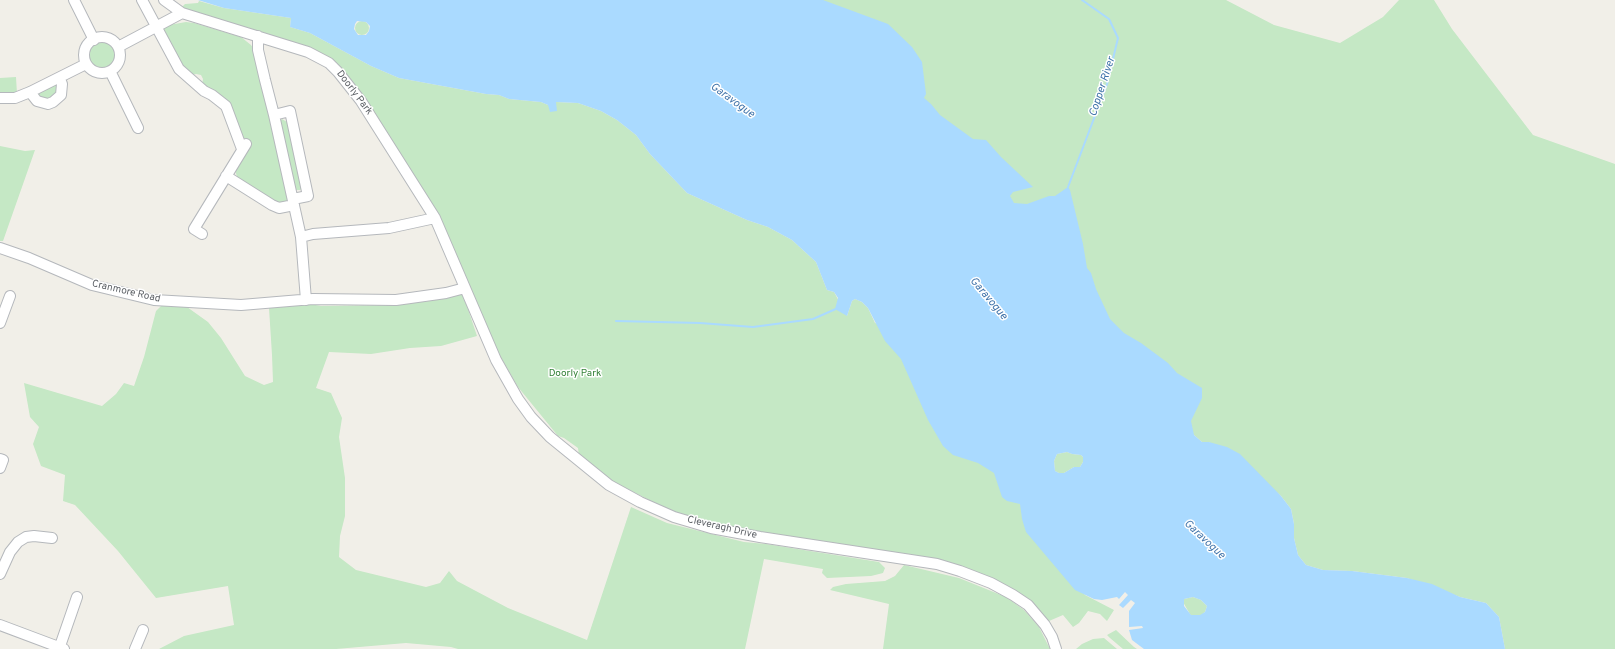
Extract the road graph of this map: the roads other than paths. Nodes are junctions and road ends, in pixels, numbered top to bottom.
1 (74, 0) edge
2 (142, 0) edge
3 (164, 0) edge
4 (182, 13) junction
5 (156, 28) junction
6 (258, 36) junction
7 (94, 40) junction
8 (118, 47) junction
9 (86, 64) junction
10 (110, 71) junction
11 (60, 79) junction
12 (30, 92) junction
13 (0, 98) edge
14 (274, 114) junction
15 (138, 128) dead end
16 (226, 176) junction
17 (294, 202) junction
18 (435, 218) junction
19 (202, 234) dead end
20 (301, 237) junction
21 (0, 248) edge
22 (465, 288) junction
23 (10, 296) dead end
24 (306, 300) junction
25 (0, 323) edge
26 (0, 459) edge
27 (0, 468) edge
28 (52, 538) dead end
29 (0, 572) edge
30 (77, 598) dead end
31 (0, 625) edge
32 (143, 630) dead end
33 (61, 648) edge
34 (135, 649) edge
35 (1056, 649) edge

1 - 7 street
2 - 5 street
3 - 4 street, Doorly Park
4 - 5 street
4 - 6 street, Doorly Park
5 - 8 street
5 - 16 street
6 - 14 street
6 - 18 street, Doorly Park
7 - 8 street
7 - 9 street
8 - 10 street
9 - 10 street
9 - 11 street
10 - 15 street
11 - 12 street
11 - 12 street
12 - 13 street
14 - 17 street
14 - 17 street
16 - 17 street
16 - 19 street
17 - 20 street
18 - 20 street
18 - 22 street, Doorly Park
20 - 24 street
21 - 24 street, Cranmore Road
22 - 24 street
22 - 35 street, Cleveragh Drive
23 - 25 street
26 - 27 street
28 - 29 street
30 - 33 street
31 - 33 street
32 - 34 street

